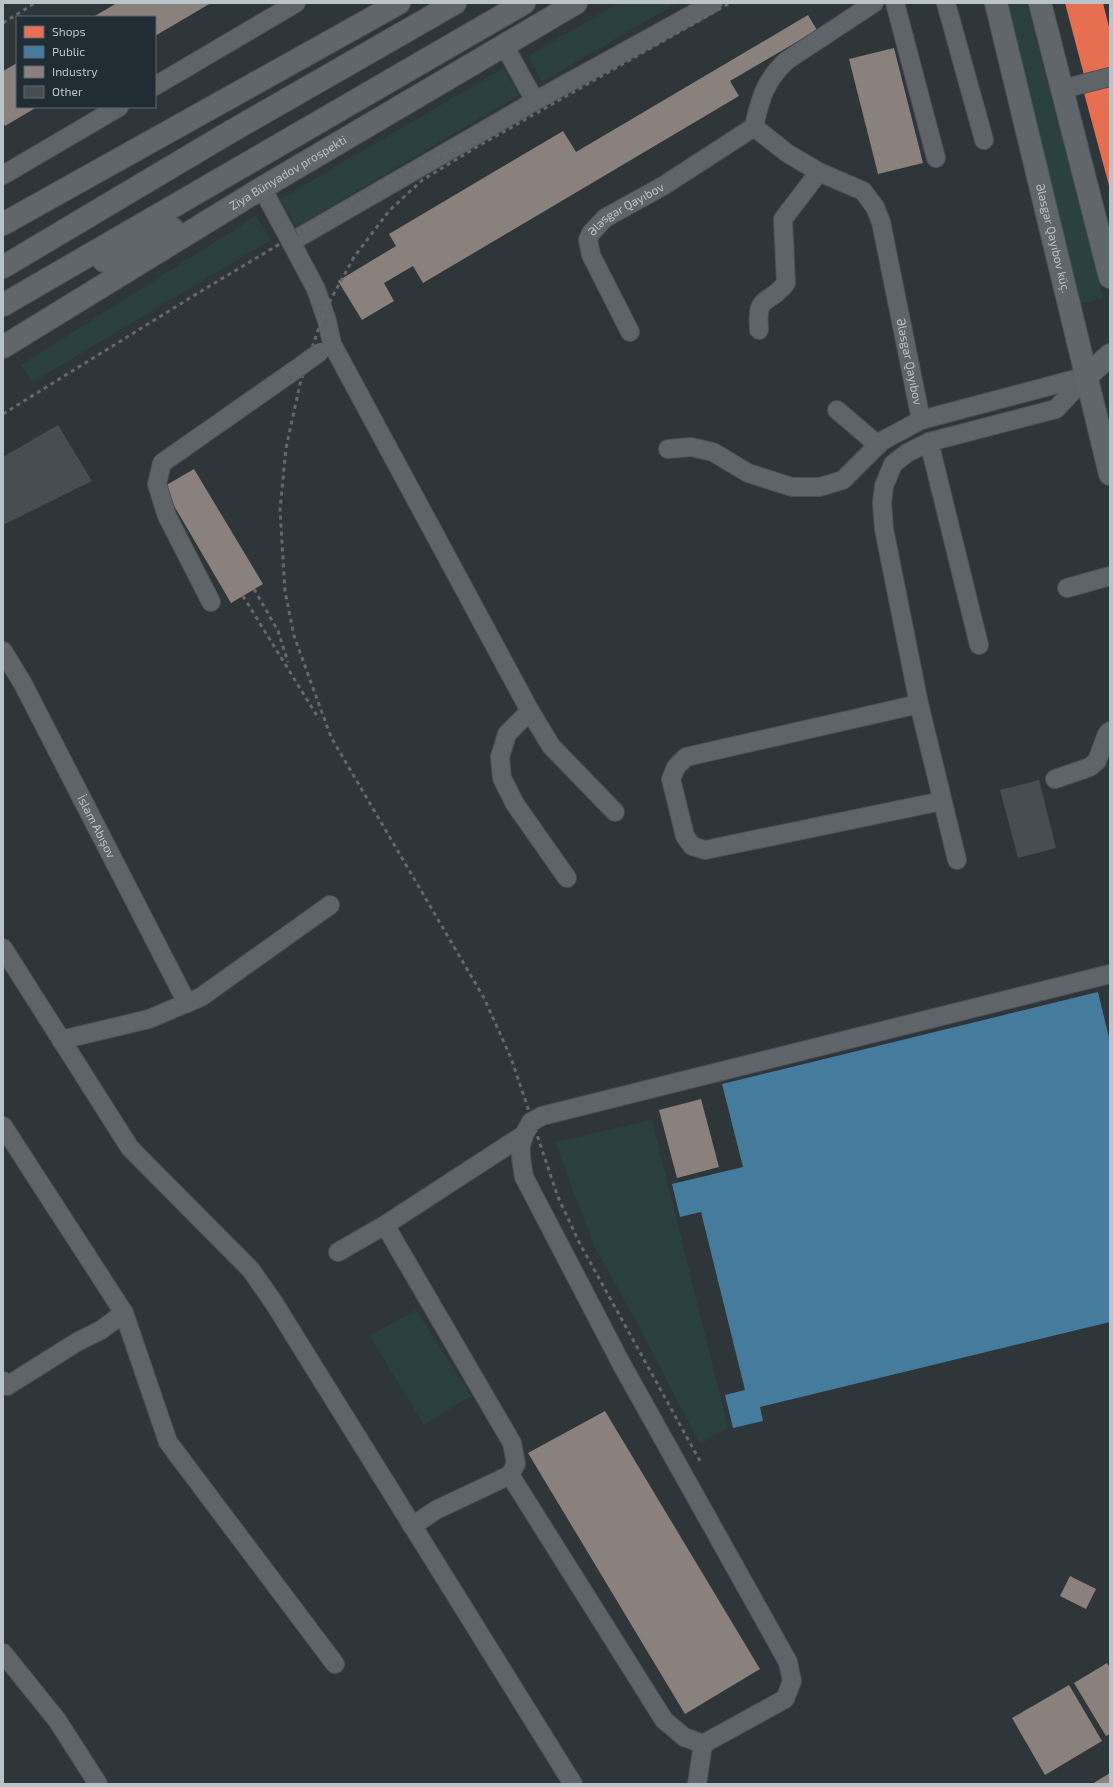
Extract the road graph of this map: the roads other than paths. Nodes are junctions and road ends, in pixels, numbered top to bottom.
1 (296, 3) edge
2 (399, 3) edge
3 (413, 3) edge
4 (455, 3) edge
5 (524, 3) edge
6 (576, 3) edge
7 (713, 3) edge
8 (874, 3) edge
9 (895, 3) edge
10 (946, 3) edge
11 (996, 3) edge
12 (1040, 3) edge
13 (492, 22) junction
14 (504, 45) junction
15 (1110, 77) edge
16 (156, 85) edge
17 (1062, 89) junction
18 (535, 101) junction
19 (117, 108) edge
20 (754, 127) junction
21 (230, 132) junction
22 (984, 140) dead end
23 (936, 158) dead end
24 (819, 172) junction
25 (3, 175) edge
26 (262, 188) junction
27 (3, 224) edge
28 (288, 237) junction
29 (3, 268) edge
30 (1110, 278) edge
31 (3, 306) edge
32 (759, 330) dead end
33 (630, 332) dead end
34 (3, 347) edge
35 (326, 348) junction
36 (1110, 355) edge
37 (1087, 376) junction
38 (837, 410) dead end
39 (921, 420) junction
40 (928, 442) junction
41 (878, 445) junction
42 (668, 449) dead end
43 (1110, 474) edge
44 (1110, 576) edge
45 (1068, 588) dead end
46 (211, 602) dead end
47 (979, 645) dead end
48 (3, 651) edge
49 (919, 704) junction
50 (530, 711) junction
51 (1110, 731) edge
52 (1055, 779) dead end
53 (942, 800) junction
54 (614, 812) dead end
55 (957, 860) dead end
56 (567, 878) dead end
57 (330, 905) dead end
58 (3, 948) edge
59 (1110, 974) edge
60 (187, 1003) junction
61 (61, 1040) junction
62 (532, 1124) junction
63 (3, 1126) edge
64 (385, 1225) junction
65 (338, 1252) dead end
66 (124, 1314) junction
67 (4, 1386) edge
68 (510, 1475) junction
69 (412, 1526) junction
70 (3, 1653) edge
71 (335, 1664) dead end
72 (703, 1744) junction
73 (98, 1784) edge
74 (573, 1784) edge
75 (697, 1784) edge

1 - 16 street
2 - 27 main road
3 - 21 main road
4 - 21 main road
5 - 13 main road
6 - 14 main road, Ziya Bünyadov prospekti
7 - 18 street
8 - 20 street
9 - 23 street
10 - 22 street
11 - 37 main road, Ələsgər Qayıbov küç.
12 - 17 main road
13 - 26 main road
13 - 31 main road
14 - 18 street
14 - 26 main road, Ziya Bünyadov prospekti
15 - 17 street
17 - 30 main road
18 - 28 street
19 - 25 street
20 - 24 street, Ələsgər Qayıbov
20 - 33 street, Ələsgər Qayıbov
21 - 29 main road
24 - 32 street
24 - 39 street, Ələsgər Qayıbov
26 - 28 street
26 - 31 main road
26 - 34 main road, Ziya Bünyadov prospekti
28 - 35 street
35 - 46 street, bridge
35 - 50 street
36 - 37 main road
37 - 39 street, Ələsgər Qayıbov
37 - 40 street
37 - 43 main road, Ələsgər Qayıbov küç.
38 - 41 street
39 - 41 street, Ələsgər Qayıbov
40 - 47 street
40 - 49 street
41 - 42 street, Ələsgər Qayıbov
44 - 45 street
48 - 60 street, İslam Abışov
49 - 53 street
49 - 53 street
50 - 54 street
50 - 56 street
51 - 52 street
53 - 55 street
57 - 60 street
58 - 61 street
59 - 62 street
60 - 61 street
61 - 69 street
62 - 64 street
62 - 72 street
63 - 66 street
64 - 65 street
64 - 68 street
66 - 67 street
66 - 71 street
68 - 69 street
68 - 72 street
69 - 74 street
70 - 73 street
72 - 75 street

